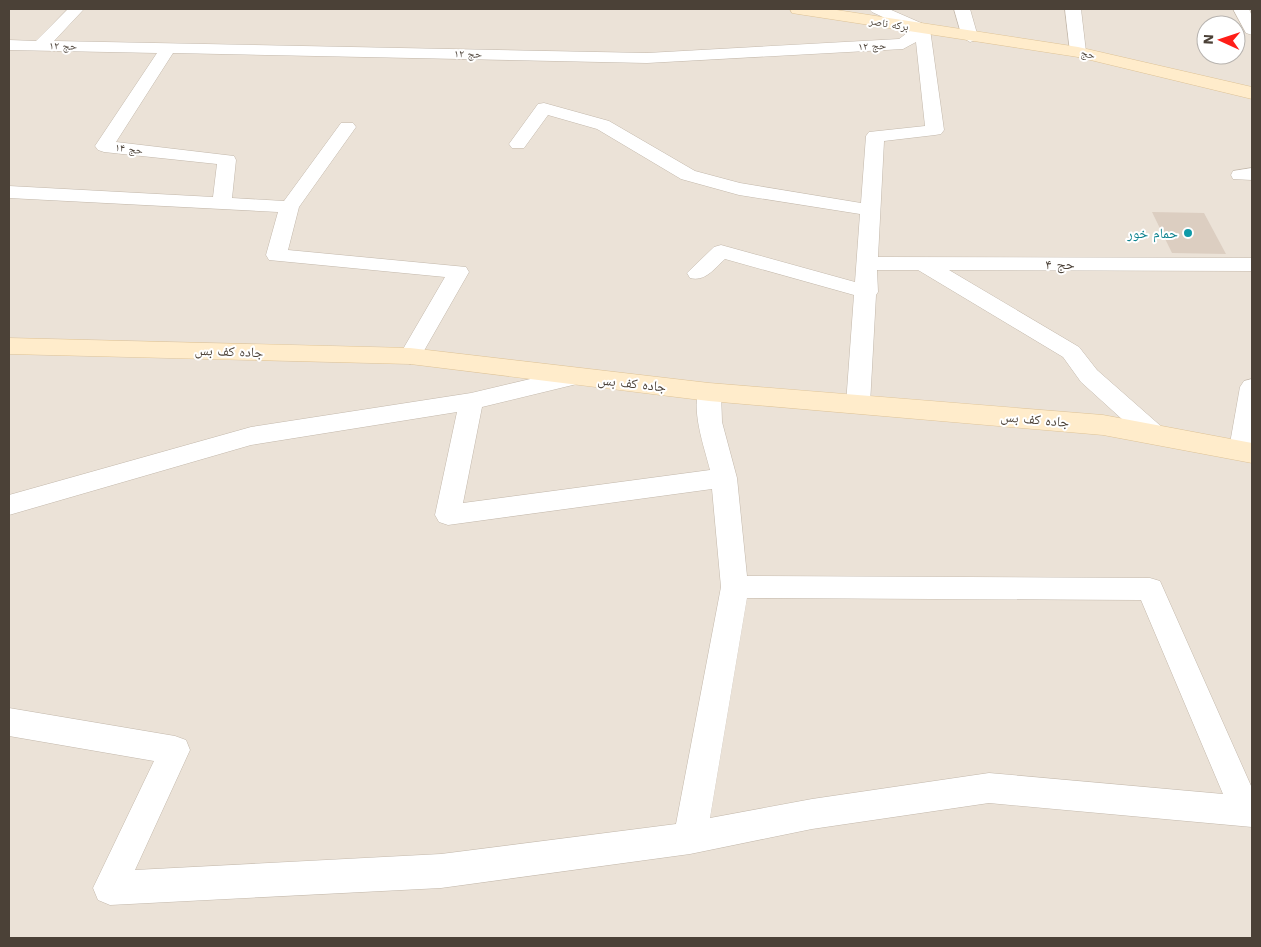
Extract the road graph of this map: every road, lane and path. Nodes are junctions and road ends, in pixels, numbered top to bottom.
1 (76, 9) edge
2 (798, 9) edge
3 (877, 9) edge
4 (962, 9) edge
5 (1073, 9) edge
6 (1242, 9) edge
7 (922, 29) junction
8 (1252, 30) edge
9 (970, 37) junction
10 (9, 45) edge
11 (40, 46) junction
12 (169, 47) junction
13 (1078, 52) junction
14 (1252, 93) edge
15 (347, 127) dead end
16 (518, 144) dead end
17 (9, 192) edge
18 (222, 204) junction
19 (289, 207) junction
20 (871, 210) junction
21 (868, 263) junction
22 (922, 263) junction
23 (1252, 264) edge
24 (697, 273) dead end
25 (867, 292) junction
26 (9, 346) edge
27 (410, 356) junction
28 (573, 376) junction
29 (1252, 387) edge
30 (709, 392) junction
31 (470, 401) junction
32 (858, 404) junction
33 (1154, 434) junction
34 (1247, 451) edge
35 (724, 478) junction
36 (9, 506) edge
37 (735, 587) junction
38 (9, 722) edge
39 (1250, 812) edge
40 (690, 838) junction

1 - 11 street
2 - 7 street, برکه ناصر
3 - 7 street
4 - 9 street
5 - 13 street
6 - 8 street
7 - 9 street, حج
7 - 12 street, حج ۱۲
7 - 20 street
9 - 13 street, حج
10 - 11 street, حج ۱۲
11 - 12 street, حج ۱۲
12 - 18 street, حج ۱۴
13 - 14 street, حج
15 - 19 street
16 - 20 street
17 - 18 street
18 - 19 street
19 - 27 street
20 - 21 street
21 - 22 street, حج ۴
21 - 25 street
22 - 23 street, حج ۴
22 - 33 street
24 - 25 street
25 - 32 street
26 - 27 street, جاده کف بس
27 - 28 street, جاده کف بس
28 - 30 street, جاده کف بس
28 - 31 street
29 - 34 street
30 - 32 street, جاده کف بس
30 - 35 street
31 - 35 street
31 - 36 street
32 - 33 street, جاده کف بس
33 - 34 street, جاده کف بس
35 - 37 street
37 - 39 street
37 - 40 street
38 - 40 street
39 - 40 street

